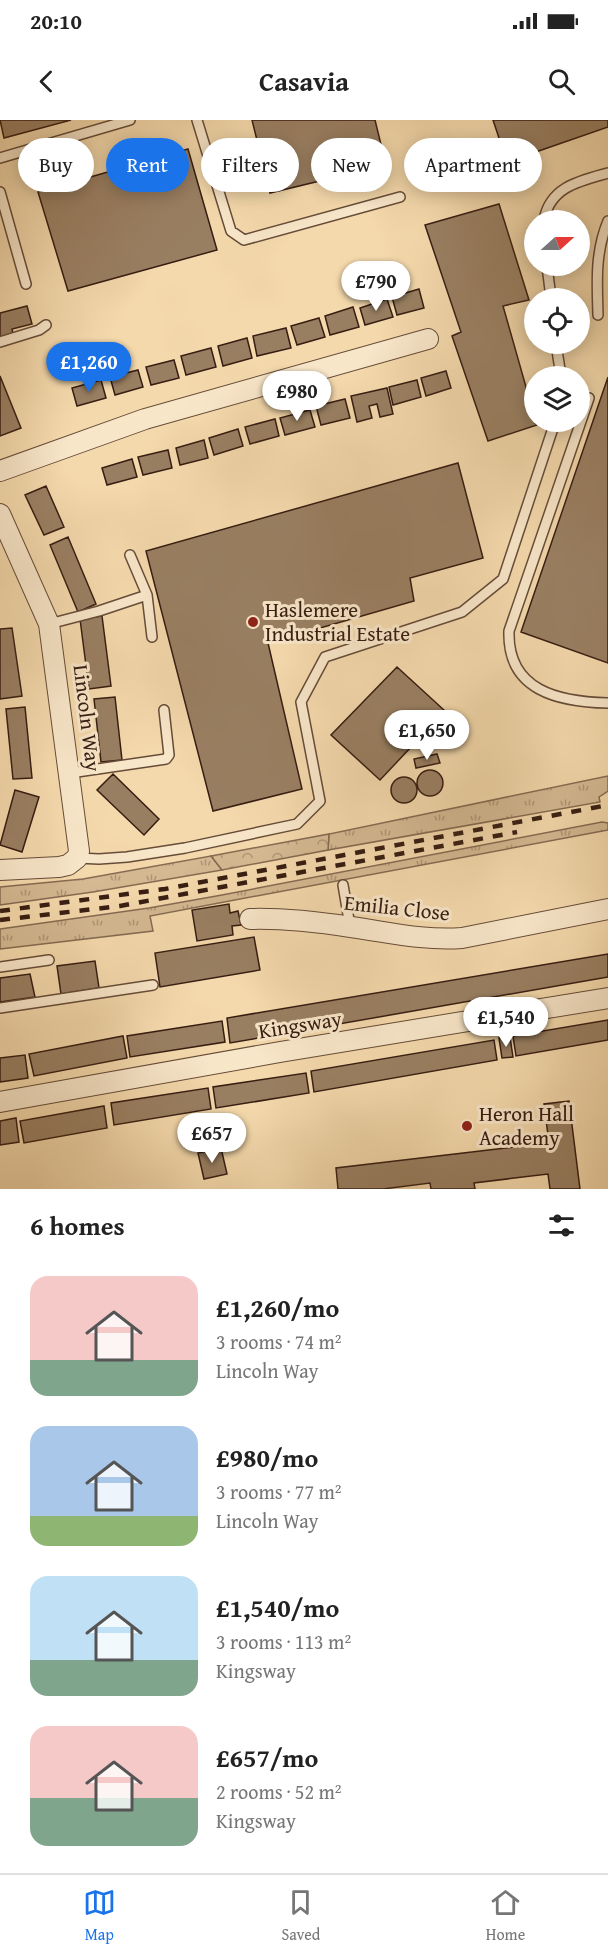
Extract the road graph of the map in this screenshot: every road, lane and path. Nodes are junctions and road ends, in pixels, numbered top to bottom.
1 (130, 120) edge
2 (197, 120) edge
3 (0, 158) edge
4 (608, 173) edge
5 (0, 192) edge
6 (400, 197) dead end
7 (546, 210) edge
8 (608, 220) edge
9 (26, 285) dead end
10 (598, 315) dead end
11 (46, 325) dead end
12 (428, 339) dead end
13 (0, 342) edge
14 (552, 432) edge
15 (577, 432) edge
16 (0, 471) edge
17 (0, 514) edge
18 (130, 555) dead end
19 (147, 595) junction
20 (49, 624) junction
21 (152, 637) dead end
22 (608, 703) edge
23 (164, 710) dead end
24 (70, 773) junction
25 (77, 858) junction
26 (0, 870) edge
27 (343, 885) dead end
28 (608, 909) edge
29 (250, 919) dead end
30 (350, 926) junction
31 (49, 960) dead end
32 (0, 967) edge
33 (153, 985) dead end
34 (608, 998) edge
35 (0, 1008) edge
36 (0, 1102) edge

1 - 3 lane
2 - 6 lane
4 - 7 lane
5 - 9 lane
8 - 10 lane
11 - 13 lane
12 - 16 street
14 - 25 lane
15 - 22 lane
17 - 20 street, Lincoln Way
18 - 19 lane
19 - 20 lane
19 - 21 lane
20 - 24 street, Lincoln Way
23 - 24 lane
24 - 25 street, Lincoln Way
25 - 26 street
27 - 30 lane
28 - 30 street, Emilia Close
29 - 30 street, Emilia Close
31 - 32 lane
33 - 35 lane
34 - 36 street, Kingsway

